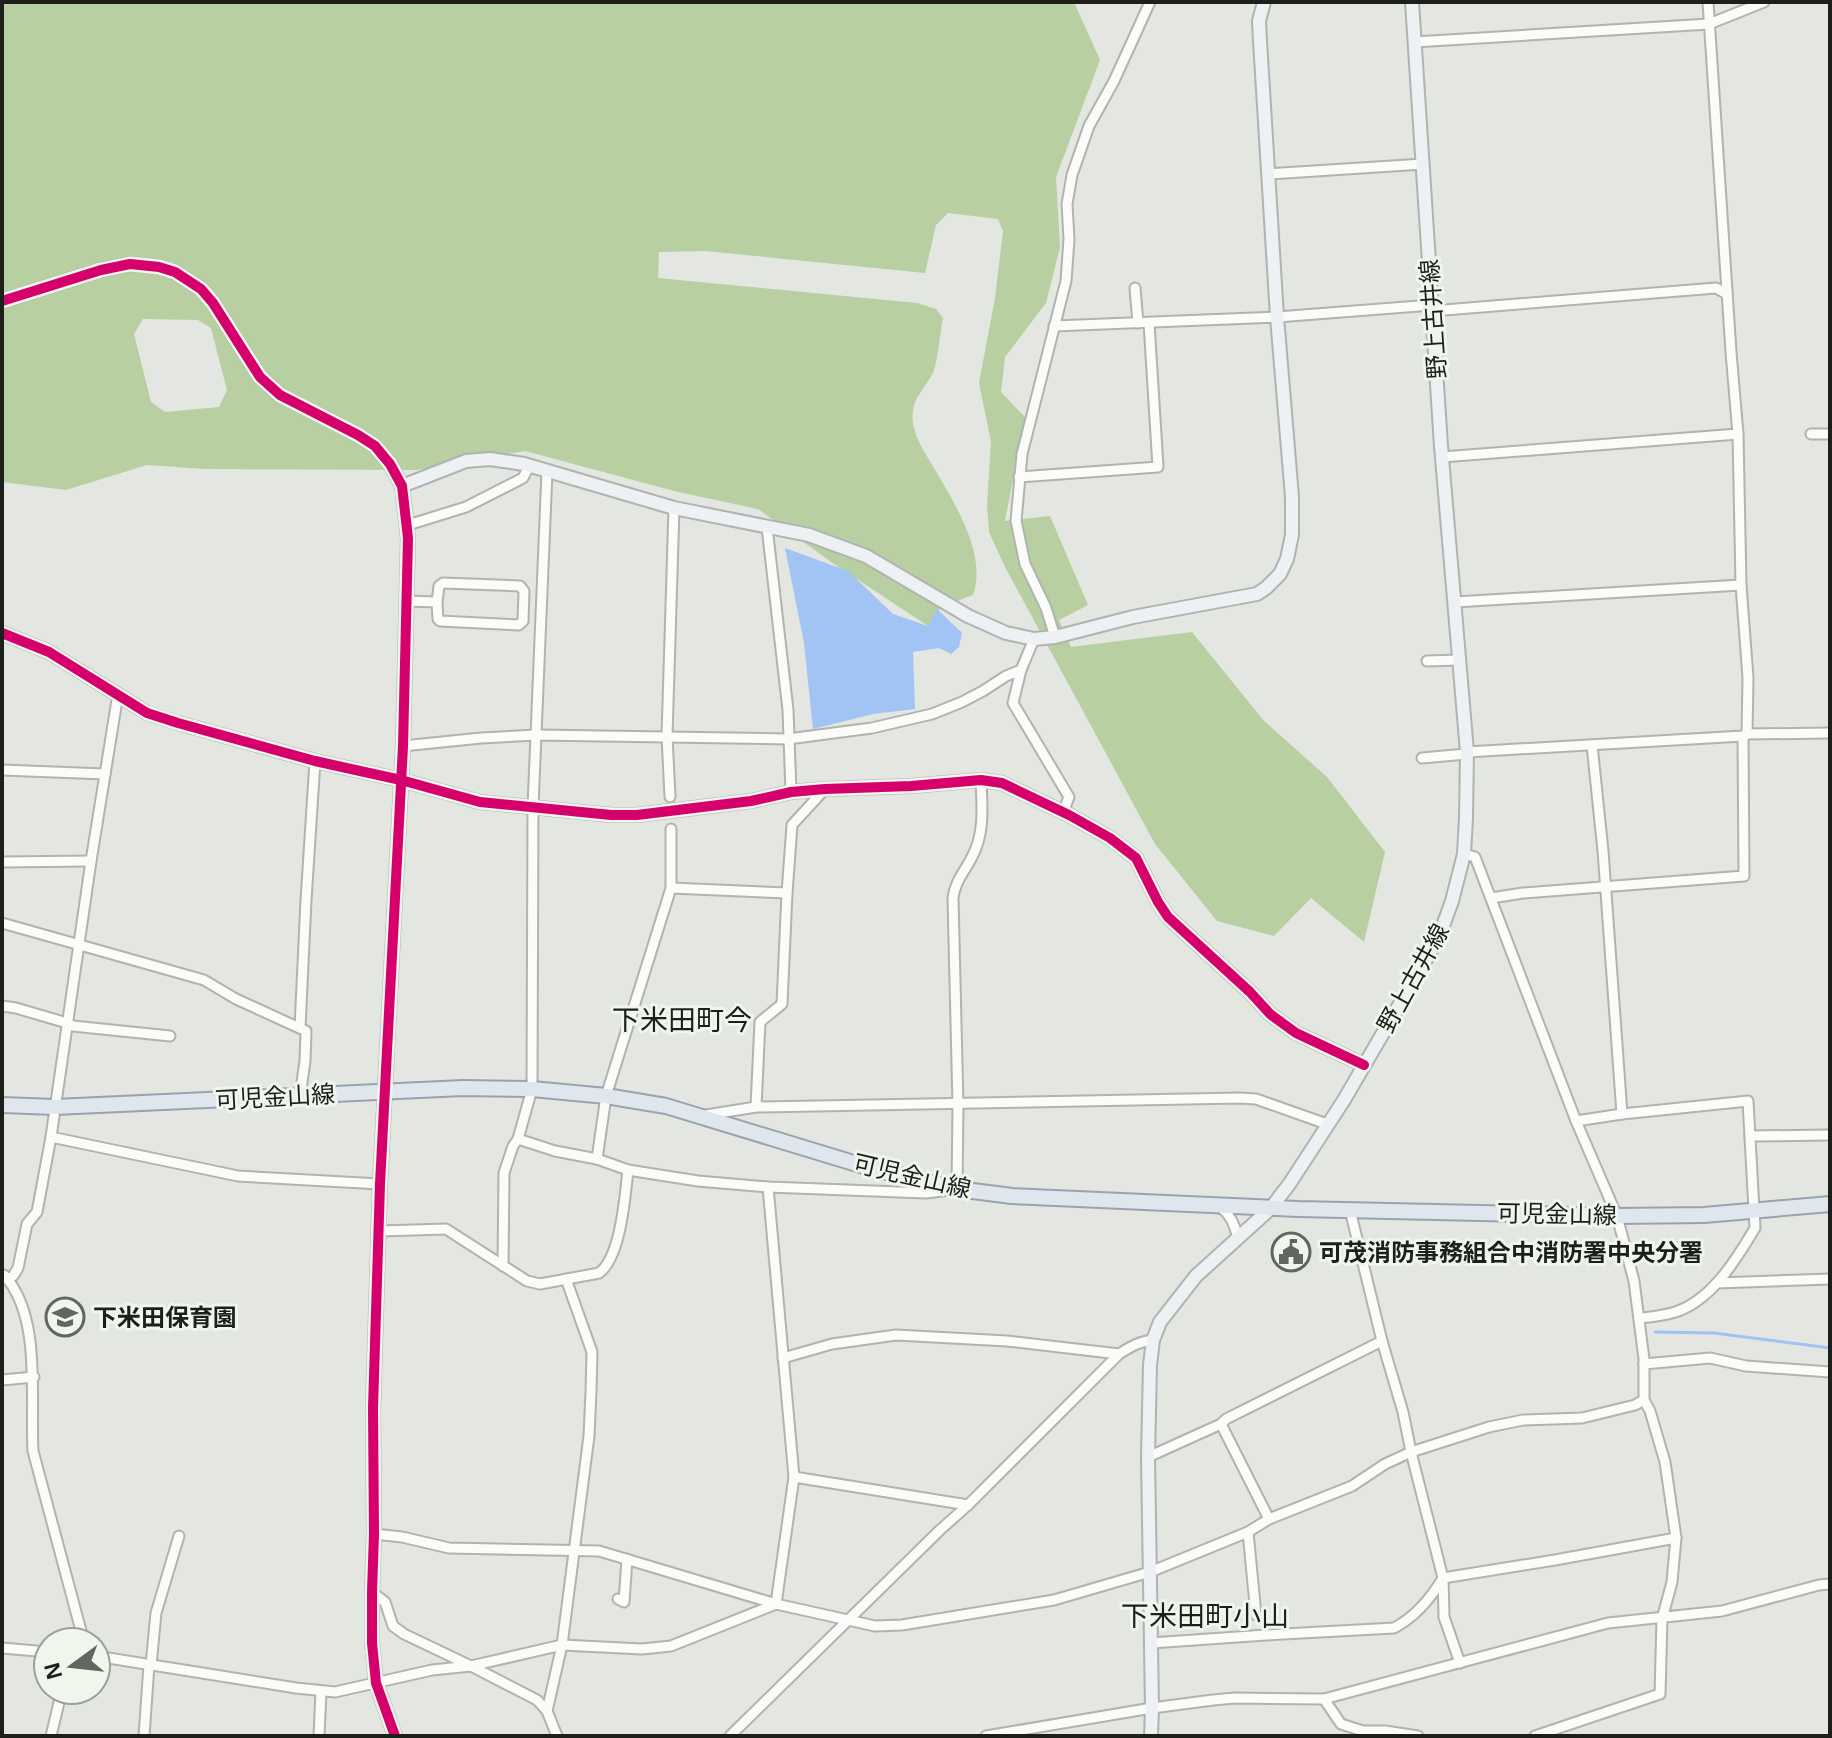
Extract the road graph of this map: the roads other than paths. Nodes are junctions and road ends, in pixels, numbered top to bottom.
1 (1150, 2) edge
2 (1264, 2) edge
3 (1412, 2) edge
4 (1708, 2) edge
5 (1764, 2) edge
6 (1709, 24) junction
7 (1414, 42) junction
8 (1423, 164) junction
9 (1268, 174) junction
10 (1135, 288) dead end
11 (1727, 294) junction
12 (2, 301) edge
13 (1432, 308) junction
14 (1277, 317) junction
15 (1144, 323) junction
16 (1054, 326) junction
17 (1738, 434) junction
18 (1811, 434) dead end
19 (1830, 434) edge
20 (1442, 457) junction
21 (529, 466) junction
22 (547, 472) junction
23 (1019, 477) junction
24 (402, 486) junction
25 (674, 508) junction
26 (408, 525) junction
27 (767, 527) junction
28 (1741, 585) junction
29 (407, 601) junction
30 (437, 602) junction
31 (1455, 602) junction
32 (2, 634) edge
33 (1055, 637) junction
34 (1034, 639) junction
35 (1459, 660) junction
36 (1427, 661) dead end
37 (1021, 670) junction
38 (118, 694) junction
39 (1830, 733) edge
40 (537, 735) junction
41 (1745, 735) junction
42 (667, 736) junction
43 (788, 739) junction
44 (1592, 745) junction
45 (403, 746) junction
46 (1466, 753) junction
47 (1422, 758) dead end
48 (315, 761) junction
49 (2, 770) edge
50 (105, 774) junction
51 (401, 780) junction
52 (981, 780) junction
53 (825, 789) junction
54 (791, 792) junction
55 (670, 797) dead end
56 (533, 807) junction
57 (1069, 815) junction
58 (671, 829) dead end
59 (1464, 854) junction
60 (91, 861) junction
61 (2, 862) edge
62 (1605, 886) junction
63 (671, 888) junction
64 (787, 893) junction
65 (1491, 898) junction
66 (2, 923) edge
67 (79, 943) junction
68 (2, 1006) edge
69 (67, 1023) junction
70 (300, 1028) junction
71 (170, 1036) dead end
72 (1364, 1065) junction
73 (532, 1089) junction
74 (384, 1092) junction
75 (300, 1096) junction
76 (606, 1096) junction
77 (2, 1105) edge
78 (958, 1105) junction
79 (55, 1107) junction
80 (756, 1107) junction
81 (1622, 1114) junction
82 (699, 1117) junction
83 (1576, 1121) junction
84 (1327, 1124) junction
85 (1830, 1135) edge
86 (1750, 1136) junction
87 (51, 1137) junction
88 (518, 1139) junction
89 (597, 1159) junction
90 (628, 1170) junction
91 (380, 1184) junction
92 (768, 1187) junction
93 (957, 1189) junction
94 (1830, 1204) edge
95 (1218, 1206) junction
96 (1271, 1208) junction
97 (1350, 1210) junction
98 (1755, 1212) junction
99 (1617, 1216) junction
100 (380, 1231) junction
101 (1238, 1238) junction
102 (503, 1266) junction
103 (4, 1277) edge
104 (566, 1279) junction
105 (1830, 1279) edge
106 (1717, 1283) junction
107 (1640, 1318) junction
108 (1153, 1340) junction
109 (1382, 1341) junction
110 (1119, 1354) junction
111 (783, 1358) junction
112 (1644, 1364) junction
113 (1830, 1372) edge
114 (34, 1377) junction
115 (2, 1380) edge
116 (1644, 1400) junction
117 (1221, 1424) junction
118 (1411, 1452) junction
119 (1148, 1457) junction
120 (794, 1477) junction
121 (968, 1505) junction
122 (1269, 1519) junction
123 (1248, 1532) junction
124 (374, 1534) junction
125 (179, 1536) dead end
126 (1676, 1538) junction
127 (573, 1550) junction
128 (627, 1559) junction
129 (1150, 1572) junction
130 (1443, 1578) junction
131 (1830, 1584) edge
132 (372, 1592) junction
133 (618, 1599) dead end
134 (776, 1604) junction
135 (1256, 1615) dead end
136 (848, 1619) junction
137 (1662, 1619) junction
138 (80, 1626) edge
139 (1151, 1643) junction
140 (562, 1645) junction
141 (2, 1648) edge
142 (32, 1651) edge
143 (112, 1659) edge
144 (1460, 1663) junction
145 (150, 1665) junction
146 (471, 1666) junction
147 (376, 1683) junction
148 (321, 1691) junction
149 (1324, 1699) junction
150 (58, 1706) edge
151 (1152, 1708) junction
152 (547, 1711) junction
153 (51, 1736) edge
154 (144, 1736) edge
155 (319, 1736) edge
156 (395, 1736) edge
157 (557, 1736) edge
158 (730, 1736) edge
159 (986, 1736) edge
160 (1151, 1736) edge
161 (1418, 1736) edge
162 (1535, 1736) edge

1 - 16 street
2 - 9 street
3 - 7 street, 野上古井線
4 - 6 street
5 - 6 street
6 - 7 street
6 - 11 street
7 - 8 street, 野上古井線
8 - 9 street
8 - 13 street, 野上古井線
9 - 14 street
10 - 15 street
11 - 13 street
11 - 17 street
12 - 24 street
13 - 14 street
13 - 20 street, 野上古井線
14 - 15 street
14 - 33 street
15 - 16 street
15 - 23 street
16 - 23 street
17 - 20 street
17 - 28 street
18 - 19 street
20 - 31 street, 野上古井線
21 - 22 street
21 - 24 street
21 - 26 street
22 - 25 street
22 - 40 street
23 - 33 street
24 - 26 street
25 - 27 street
25 - 42 street
26 - 29 street
27 - 34 street
27 - 43 street
28 - 31 street
28 - 41 street
29 - 30 street
29 - 45 street
30 - 30 street
31 - 35 street, 野上古井線
32 - 38 street
33 - 34 street
34 - 37 street
35 - 36 street
35 - 46 street, 野上古井線
37 - 43 street
37 - 57 street
38 - 48 street
38 - 50 street
39 - 41 street
40 - 42 street
40 - 45 street
40 - 56 street
41 - 44 street
41 - 62 street
42 - 43 street
42 - 55 street
43 - 54 street
44 - 46 street
44 - 62 street
45 - 51 street
46 - 47 street
46 - 59 street, 野上古井線
48 - 51 street
48 - 70 street
49 - 50 street
50 - 60 street
51 - 56 street
51 - 74 street
52 - 53 street
52 - 57 street
52 - 78 street
53 - 54 street
53 - 64 street
54 - 56 street
56 - 73 street
57 - 72 street
58 - 63 street
59 - 65 street
59 - 72 street, 野上古井線
60 - 61 street
60 - 67 street
62 - 65 street
62 - 81 street
63 - 64 street
63 - 76 street
64 - 80 street
65 - 83 street
66 - 67 street
67 - 69 street
67 - 70 street
68 - 69 street
69 - 71 street
69 - 79 street
70 - 75 street
72 - 84 street, 野上古井線
73 - 74 main road, 可児金山線
73 - 76 main road, 可児金山線
73 - 88 street
74 - 75 main road, 可児金山線
74 - 91 street
75 - 79 main road, 可児金山線
76 - 82 main road, 可児金山線
76 - 89 street
77 - 79 main road, 可児金山線
78 - 80 street
78 - 84 street
78 - 93 street
79 - 87 street
80 - 82 street
81 - 83 street
81 - 86 street
82 - 93 main road, 可児金山線
83 - 99 street
84 - 96 street, 野上古井線
85 - 86 street
86 - 98 street
87 - 91 street
87 - 103 street
88 - 89 street
88 - 102 street
89 - 90 street
90 - 92 street
90 - 104 street
91 - 100 street
92 - 93 street
92 - 111 street
93 - 95 main road, 可児金山線
94 - 98 main road, 可児金山線
95 - 96 main road, 可児金山線
95 - 101 street
96 - 97 main road, 可児金山線
96 - 101 street, 野上古井線
97 - 99 main road, 可児金山線
97 - 109 street
98 - 99 main road, 可児金山線
98 - 106 street
99 - 107 street
100 - 102 street
100 - 124 street
101 - 108 street, 野上古井線
102 - 104 street
103 - 114 street
104 - 127 street
105 - 106 street
106 - 107 street
107 - 112 street
108 - 110 street
108 - 119 street, 野上古井線
109 - 117 street
109 - 118 street
110 - 111 street
110 - 121 street
111 - 120 street
112 - 113 street
112 - 116 street
114 - 115 street
114 - 138 street
116 - 118 street
116 - 126 street
117 - 119 street
117 - 122 street
118 - 122 street
118 - 130 street
119 - 129 street, 野上古井線
120 - 121 street
120 - 134 street
121 - 136 street
122 - 123 street
123 - 129 street
123 - 135 street
124 - 127 street
124 - 132 street
125 - 145 street
126 - 130 street
126 - 137 street
127 - 128 street
127 - 140 street
128 - 133 street
128 - 134 street
129 - 136 street
129 - 139 street, 野上古井線
130 - 139 street
130 - 144 street
131 - 137 street
132 - 146 street
132 - 147 street
134 - 136 street
134 - 140 street
136 - 158 street
137 - 144 street
137 - 162 street
139 - 151 street, 野上古井線
140 - 146 street
140 - 152 street
141 - 142 street
143 - 145 street
144 - 149 street
145 - 148 street
145 - 154 street
146 - 147 street
146 - 152 street
147 - 148 street
147 - 156 street
148 - 155 street
149 - 151 street
149 - 161 street
150 - 153 street
151 - 159 street
151 - 160 street, 野上古井線
152 - 157 street

